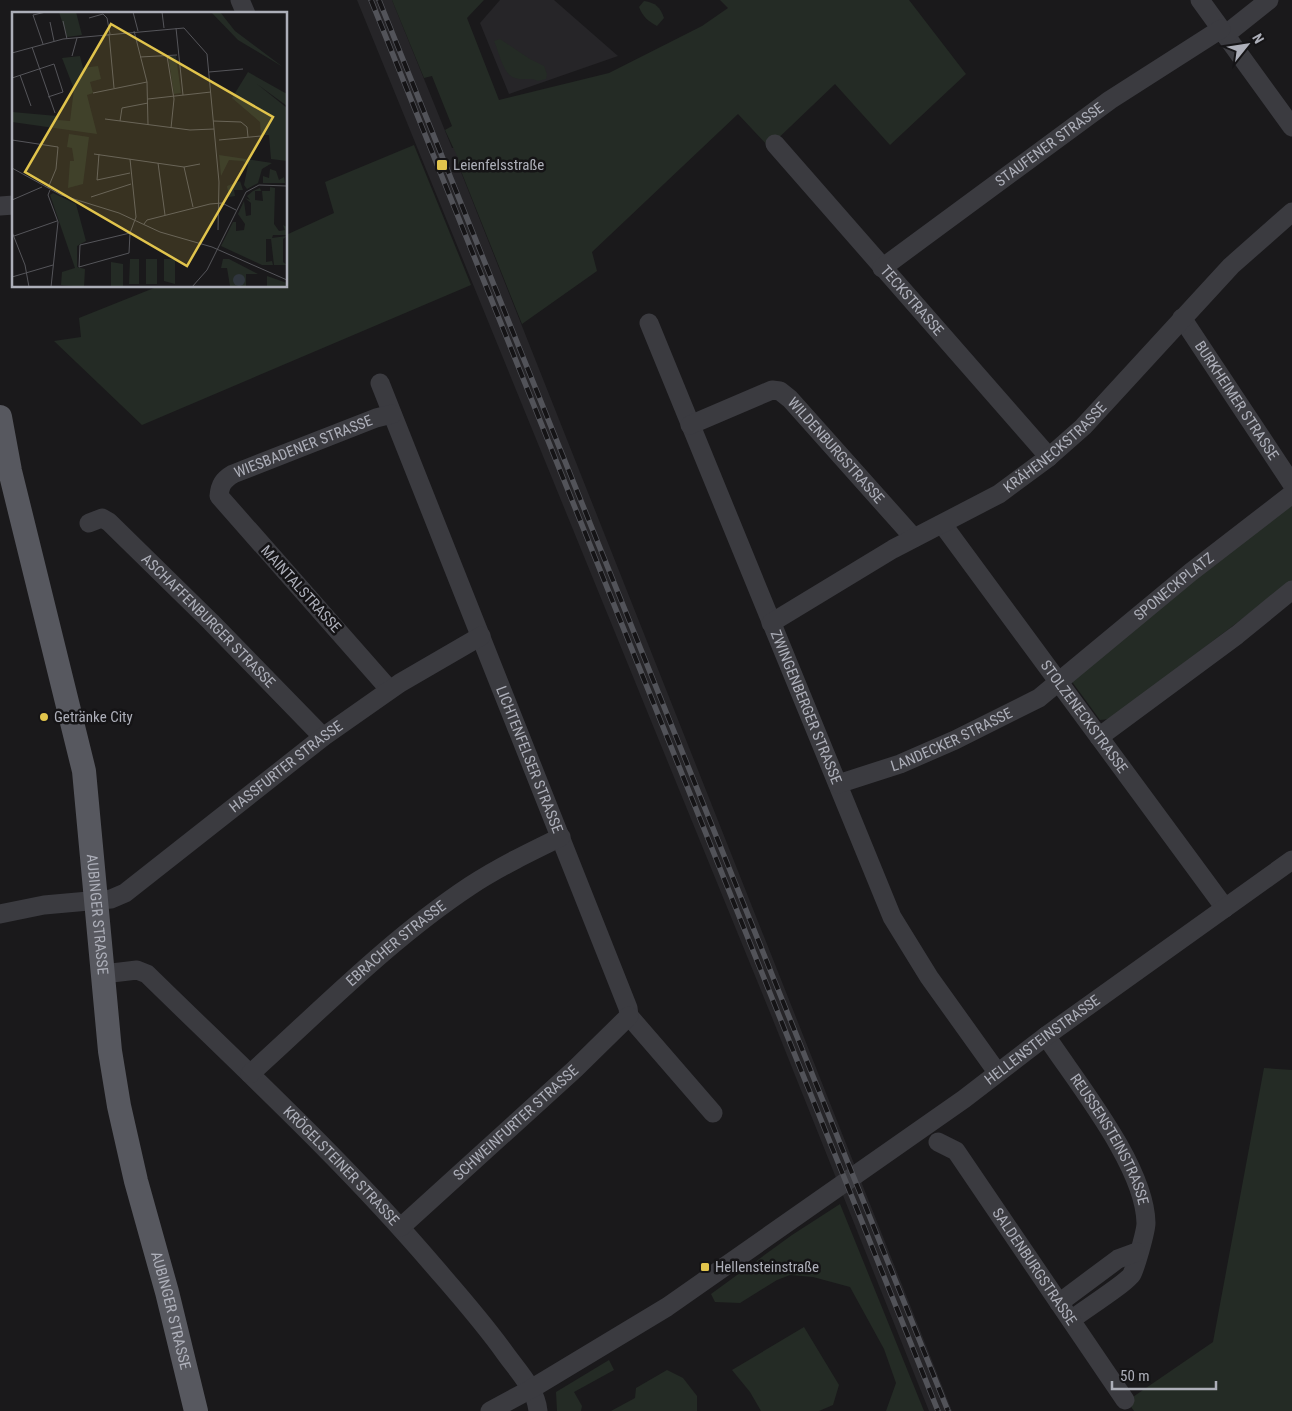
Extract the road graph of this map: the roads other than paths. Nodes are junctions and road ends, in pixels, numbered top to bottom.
1 (240, 0) edge
2 (1200, 0) edge
3 (1269, 0) edge
4 (245, 12) edge
5 (1223, 32) junction
6 (1292, 127) edge
7 (775, 144) dead end
8 (1292, 212) edge
9 (882, 268) junction
10 (1182, 318) junction
11 (649, 323) dead end
12 (380, 383) dead end
13 (392, 414) junction
14 (0, 417) edge
15 (690, 425) junction
16 (1049, 457) junction
17 (1292, 484) edge
18 (220, 487) joint
19 (1292, 494) edge
20 (89, 523) dead end
21 (943, 525) junction
22 (914, 538) junction
23 (1292, 590) edge
24 (771, 623) junction
25 (481, 636) junction
26 (1058, 682) junction
27 (389, 690) junction
28 (323, 737) junction
29 (1099, 737) junction
30 (838, 784) junction
31 (561, 837) junction
32 (1292, 860) edge
33 (96, 900) junction
34 (1224, 908) junction
35 (0, 914) edge
36 (103, 974) junction
37 (629, 1016) junction
38 (1046, 1036) junction
39 (997, 1072) junction
40 (250, 1074) junction
41 (713, 1113) dead end
42 (938, 1142) dead end
43 (401, 1227) junction
44 (1138, 1252) junction
45 (1059, 1303) junction
46 (1071, 1320) junction
47 (531, 1389) junction
48 (1125, 1400) dead end
49 (196, 1411) edge
50 (490, 1411) edge
51 (538, 1411) edge

1 - 4 street
2 - 5 street
3 - 5 street, STAUFENER STRASSE
5 - 6 street
5 - 9 street, STAUFENER STRASSE
7 - 9 street, TECKSTRASSE
8 - 10 street, KRÄHENECKSTRASSE
9 - 16 street, TECKSTRASSE
10 - 16 street, KRÄHENECKSTRASSE
10 - 17 street, BURKHEIMER STRASSE
11 - 15 street, ZWINGENBERGER STRASSE
12 - 13 street, LICHTENFELSER STRASSE
13 - 18 street, WIESBADENER STRASSE
13 - 25 street, LICHTENFELSER STRASSE
14 - 33 main road, AUBINGER STRASSE
15 - 22 street, WILDENBURGSTRASSE
15 - 24 street, ZWINGENBERGER STRASSE
16 - 21 street, KRÄHENECKSTRASSE
18 - 27 street, MAINTALSTRASSE
19 - 26 street, SPONECKPLATZ
20 - 28 street, ASCHAFFENBURGER STRASSE
21 - 22 street, KRÄHENECKSTRASSE
21 - 26 street, STOLZENECKSTRASSE
22 - 24 street, KRÄHENECKSTRASSE
23 - 29 street
24 - 30 street, ZWINGENBERGER STRASSE
25 - 27 street, HASSFURTER STRASSE
25 - 31 street, LICHTENFELSER STRASSE
26 - 29 street, STOLZENECKSTRASSE
26 - 30 street, LANDECKER STRASSE
27 - 28 street, HASSFURTER STRASSE
28 - 33 street, HASSFURTER STRASSE
29 - 34 street, STOLZENECKSTRASSE
30 - 39 street, ZWINGENBERGER STRASSE
31 - 37 street, LICHTENFELSER STRASSE
31 - 40 street, EBRACHER STRASSE
32 - 34 street, HELLENSTEINSTRASSE
33 - 35 street, HASSFURTER STRASSE
33 - 36 main road, AUBINGER STRASSE
34 - 38 street, HELLENSTEINSTRASSE
36 - 40 street, KRÖGELSTEINER STRASSE
36 - 49 main road, AUBINGER STRASSE
37 - 41 street, LICHTENFELSER STRASSE
37 - 43 street, SCHWEINFURTER STRASSE
38 - 39 street, HELLENSTEINSTRASSE
38 - 44 street, REUSSENSTEINSTRASSE
39 - 47 street, HELLENSTEINSTRASSE
40 - 43 street, KRÖGELSTEINER STRASSE
42 - 45 street, SALDENBURGSTRASSE
43 - 47 street, KRÖGELSTEINER STRASSE
44 - 45 street
44 - 46 street, REUSSENSTEINSTRASSE
45 - 46 street, SALDENBURGSTRASSE
46 - 48 street, SALDENBURGSTRASSE
47 - 50 street, HELLENSTEINSTRASSE
47 - 51 street, KRÖGELSTEINER STRASSE

